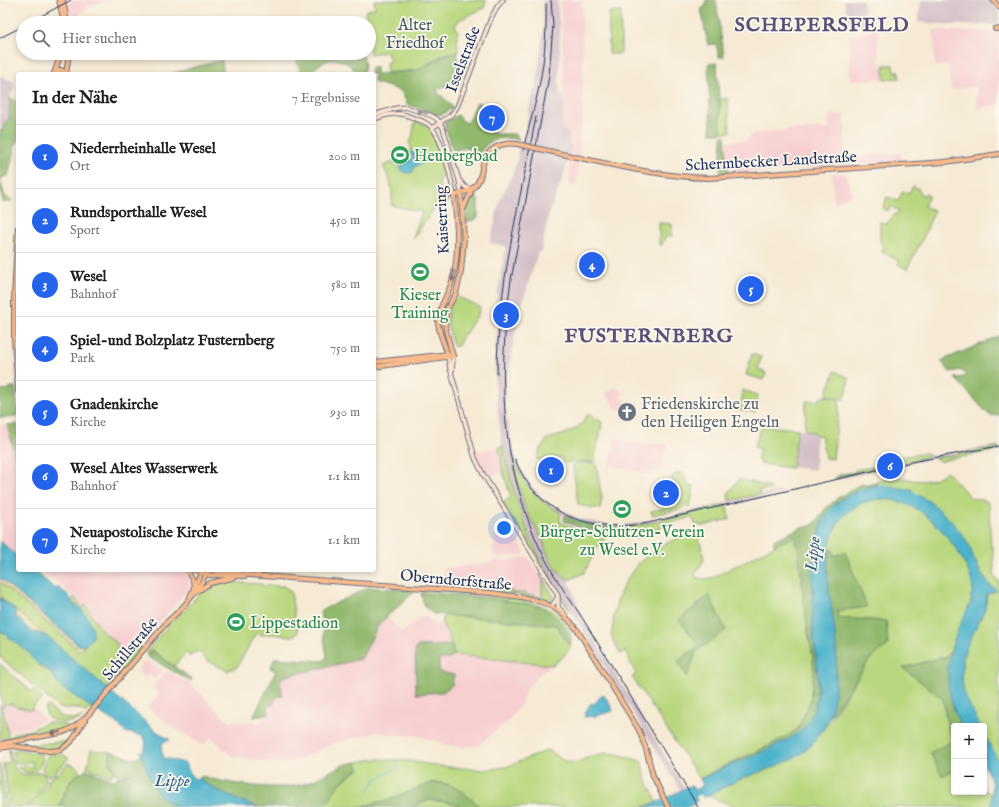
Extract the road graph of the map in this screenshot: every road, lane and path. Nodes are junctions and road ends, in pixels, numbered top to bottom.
1 (503, 0) edge
2 (993, 0) edge
3 (62, 1) edge
4 (999, 7) edge
5 (63, 16) edge
6 (65, 16) edge
7 (59, 60) edge
8 (68, 60) edge
9 (56, 72) edge
10 (65, 72) edge
11 (402, 107) junction
12 (376, 114) edge
13 (397, 114) junction
14 (376, 119) edge
15 (440, 122) junction
16 (432, 128) junction
17 (999, 154) edge
18 (459, 180) junction
19 (472, 188) junction
20 (453, 189) junction
21 (461, 193) junction
22 (454, 196) junction
23 (445, 200) dead end
24 (463, 210) junction
25 (16, 262) edge
26 (449, 290) junction
27 (456, 293) junction
28 (450, 355) junction
29 (376, 362) edge
30 (387, 363) junction
31 (16, 364) edge
32 (376, 366) edge
33 (188, 572) edge
34 (201, 572) edge
35 (206, 572) edge
36 (212, 572) edge
37 (218, 572) edge
38 (229, 573) joint
39 (237, 577) junction
40 (283, 577) junction
41 (195, 590) junction
42 (557, 598) junction
43 (552, 606) junction
44 (572, 623) junction
45 (89, 714) junction
46 (0, 744) edge
47 (12, 744) junction
48 (0, 748) edge
49 (668, 807) edge

1 - 15 main road, Isselstraße
2 - 4 main road
3 - 5 main road
3 - 6 main road
7 - 9 main road
8 - 10 main road
11 - 12 main road
11 - 13 main road
15 -> 11 main road
13 - 14 main road
13 - 16 main road
15 - 16 main road, Isselstraße
15 - 18 main road, Kaiserring
16 - 20 main road, Kaiserring
17 - 19 main road, Schermbecker Landstraße, bridge
18 - 19 main road
18 - 21 main road, Kaiserring
19 - 21 main road
19 - 24 main road, Schermbecker Landstraße
20 - 22 main road, Kaiserring
20 - 23 main road
21 - 22 main road
21 - 24 main road, Kaiserring
22 -> 26 main road, Kaiserring
24 - 27 main road, Kaiserring
25 - 31 main road
26 - 27 main road
26 - 28 main road, Kaiserring
27 - 28 main road, Kaiserring
28 - 30 main road
28 - 42 main road
29 - 30 main road
30 - 32 main road
33 - 41 main road
34 - 41 main road, Schillstraße
35 - 41 main road, Schillstraße
36 - 39 main road, Oberndorfstraße
37 - 38 main road, Oberndorfstraße
38 - 40 main road, Oberndorfstraße
39 - 40 main road, Oberndorfstraße
39 - 41 main road
40 - 43 main road, Oberndorfstraße
41 - 45 main road, Schillstraße
42 - 43 main road
42 - 44 main road
43 - 44 main road, Oberndorfstraße
44 - 49 main road, Oberndorfstraße
45 -> 47 main road
45 - 47 main road
46 - 47 main road
47 - 48 main road

